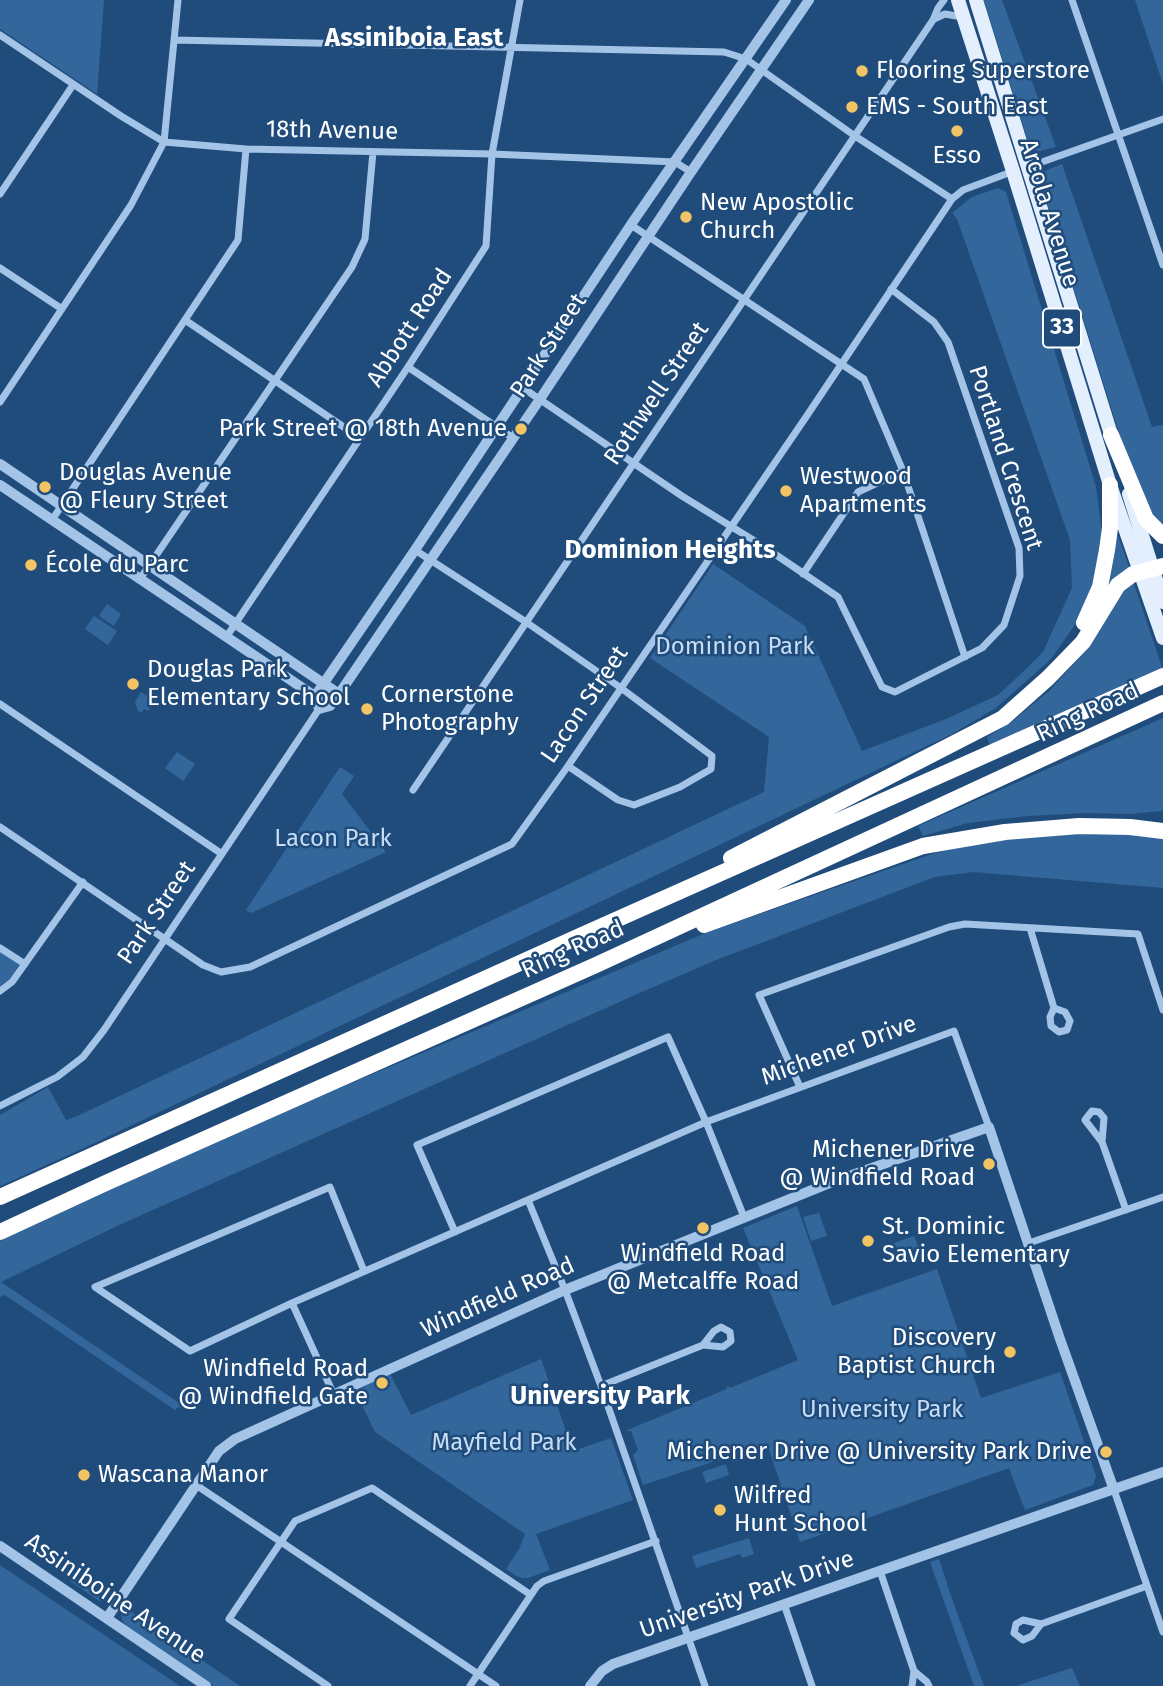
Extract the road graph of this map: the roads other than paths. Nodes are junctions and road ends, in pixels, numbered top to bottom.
1 (178, 0) edge
2 (520, 0) edge
3 (786, 0) edge
4 (809, 0) edge
5 (944, 0) edge
6 (958, 0) edge
7 (967, 0) edge
8 (976, 0) edge
9 (1072, 0) edge
10 (963, 18) junction
11 (933, 20) junction
12 (0, 36) edge
13 (174, 40) junction
14 (511, 46) junction
15 (989, 47) junction
16 (746, 59) junction
17 (762, 70) junction
18 (73, 85) junction
19 (1163, 119) edge
20 (1117, 134) junction
21 (855, 135) junction
22 (164, 142) junction
23 (246, 149) junction
24 (373, 152) junction
25 (492, 154) junction
26 (675, 162) junction
27 (1028, 167) junction
28 (1013, 171) junction
29 (691, 172) junction
30 (0, 194) edge
31 (952, 199) junction
32 (631, 225) junction
33 (648, 236) junction
34 (1159, 241) edge
35 (1163, 265) edge
36 (0, 268) edge
37 (891, 289) junction
38 (744, 299) junction
39 (62, 309) junction
40 (185, 320) junction
41 (841, 363) junction
42 (408, 367) junction
43 (275, 380) junction
44 (523, 388) junction
45 (540, 399) junction
46 (0, 402) edge
47 (497, 427) junction
48 (1111, 435) junction
49 (360, 438) junction
50 (513, 438) junction
51 (634, 463) junction
52 (0, 464) edge
53 (903, 471) junction
54 (0, 485) edge
55 (1110, 485) junction
56 (62, 505) junction
57 (52, 520) junction
58 (730, 526) junction
59 (1163, 536) edge
60 (415, 550) junction
61 (431, 560) junction
62 (150, 565) junction
63 (1152, 568) edge
64 (803, 574) junction
65 (140, 579) junction
66 (1163, 603) edge
67 (526, 622) junction
68 (235, 624) junction
69 (227, 636) junction
70 (1163, 638) edge
71 (965, 657) junction
72 (1163, 676) edge
73 (1048, 678) junction
74 (324, 683) junction
75 (621, 688) junction
76 (339, 694) junction
77 (315, 696) junction
78 (1163, 703) edge
79 (0, 704) edge
80 (324, 708) junction
81 (568, 766) junction
82 (413, 790) dead end
83 (1163, 823) edge
84 (0, 827) edge
85 (1130, 827) junction
86 (1163, 831) edge
87 (222, 854) junction
88 (83, 882) junction
89 (1030, 928) junction
90 (582, 935) junction
91 (165, 938) junction
92 (0, 948) edge
93 (24, 964) junction
94 (596, 965) junction
95 (0, 992) edge
96 (1054, 1008) dead end
97 (1163, 1010) edge
98 (800, 1087) junction
99 (0, 1099) edge
100 (10, 1101) junction
101 (0, 1106) edge
102 (706, 1122) junction
103 (989, 1127) junction
104 (1102, 1142) dead end
105 (0, 1197) edge
106 (1163, 1197) edge
107 (528, 1200) junction
108 (1126, 1210) junction
109 (744, 1217) junction
110 (0, 1232) edge
111 (455, 1232) junction
112 (1029, 1243) junction
113 (364, 1271) junction
114 (565, 1290) junction
115 (292, 1303) junction
116 (703, 1345) dead end
117 (601, 1386) junction
118 (334, 1395) junction
119 (1163, 1472) edge
120 (196, 1485) junction
121 (1114, 1490) junction
122 (656, 1541) junction
123 (281, 1542) junction
124 (0, 1546) edge
125 (880, 1571) junction
126 (1147, 1586) junction
127 (531, 1595) junction
128 (784, 1604) junction
129 (107, 1618) junction
130 (1041, 1624) dead end
131 (1163, 1632) edge
132 (688, 1637) junction
133 (914, 1671) junction
134 (478, 1673) junction
135 (206, 1686) edge
136 (328, 1686) edge
137 (470, 1686) edge
138 (496, 1686) edge
139 (590, 1686) edge
140 (705, 1686) edge
141 (812, 1686) edge
142 (912, 1686) edge
143 (929, 1686) edge

1 - 13 street
2 - 14 street, Abbott Road
3 - 16 street, Park Street
4 - 17 street, Park Street
5 - 11 street, Rothwell Street
6 - 10 main road, Arcola Avenue / 33
7 - 15 main road
8 - 15 main road, Arcola Avenue / 33
9 - 20 street
10 - 11 street
10 - 28 main road, Arcola Avenue / 33
11 - 21 street, Rothwell Street
12 - 18 street, 18th Avenue
13 - 14 street
13 - 22 street
14 - 16 street
14 - 25 street, Abbott Road
15 - 27 main road, Arcola Avenue / 33
16 - 17 street
16 - 26 street, Park Street
17 - 21 street
17 - 29 street, Park Street
18 - 22 street, 18th Avenue
18 - 30 street
19 - 20 street, Lacon Street
20 - 27 street, Lacon Street
20 - 34 street
21 - 31 street
21 - 38 street, Rothwell Street
22 - 23 street, 18th Avenue
22 - 39 street
23 - 24 street, 18th Avenue
23 - 40 street
24 - 25 street, 18th Avenue
24 - 43 street
25 - 26 street, 18th Avenue
25 - 42 street, Abbott Road
26 - 29 street, 18th Avenue
26 - 32 street, Park Street
27 - 28 street, Lacon Street
27 - 48 main road, Arcola Avenue / 33
28 - 31 street, Lacon Street
28 - 55 main road, Arcola Avenue / 33
29 - 33 street, Park Street
31 - 37 street, Lacon Street
32 - 33 street
32 - 44 street, Park Street
33 - 38 street
33 - 45 street, Park Street
34 - 35 street
36 - 39 street
37 - 41 street, Lacon Street
37 - 71 street, Portland Crescent
38 - 41 street
38 - 51 street, Rothwell Street
39 - 46 street
40 - 43 street
40 - 56 street
41 - 53 street
41 - 58 street, Lacon Street
42 - 47 street
42 - 49 street, Abbott Road
43 - 49 street
43 - 62 street
44 - 45 street
44 - 47 street, Park Street
45 - 50 street, Park Street
45 - 51 street
47 - 50 street
47 - 60 street, Park Street
48 - 59 highway
48 - 63 main road, Arcola Avenue / 33
49 - 68 street, Abbott Road
50 - 61 street, Park Street
51 - 58 street
51 - 67 street, Rothwell Street
52 - 56 street
53 - 64 street
53 - 71 street
54 - 57 street
55 - 63 main road, Arcola Avenue / 33
55 - 73 highway
56 - 57 street
56 - 62 street
57 - 65 street
58 - 64 street, Portland Crescent
58 - 75 street, Lacon Street
60 - 61 street
60 - 74 street, Park Street
61 - 67 street
61 - 76 street, Park Street
62 - 65 street
62 - 68 street
63 - 66 main road, Arcola Avenue / 33
63 - 70 main road, Arcola Avenue / 33
63 - 73 highway
64 - 71 street, Portland Crescent
65 - 69 street
67 - 75 street
67 - 82 street, Rothwell Street
68 - 69 street, Abbott Road
68 - 74 street
69 - 77 street
72 - 90 highway, Ring Road
73 - 90 highway
74 - 76 street
74 - 77 street, Park Street
75 - 81 street, Lacon Street
75 - 81 street
76 - 80 street, Park Street
77 - 80 street
78 - 94 highway, Ring Road
79 - 87 street
80 - 87 street, Park Street
81 - 91 street, Lacon Street
83 - 85 highway
84 - 88 street, Lacon Street
85 - 86 highway
85 - 94 highway
87 - 91 street, Park Street
88 - 91 street, Lacon Street
88 - 93 street
89 - 96 street
89 - 97 street
89 - 98 street
90 - 105 highway, Ring Road
91 - 100 street, Park Street
92 - 93 street
93 - 95 street
94 - 110 highway, Ring Road
98 - 102 street, Michener Drive
98 - 103 street, Michener Drive
99 - 100 street
100 - 101 street, Park Street
102 - 107 street, Michener Drive
102 - 109 street
102 - 111 street
103 - 109 street, Windfield Road
103 - 112 street, Michener Drive
104 - 108 street
106 - 108 street
107 - 111 street, Michener Drive
107 - 114 street
108 - 112 street
109 - 114 street, Windfield Road
111 - 113 street, Michener Drive
112 - 121 street, Michener Drive
113 - 115 street, Michener Drive
113 - 115 street, Michener Drive
114 - 117 street
114 - 118 street, Windfield Road
115 - 118 street
116 - 117 street
117 - 122 street
118 - 120 street, Windfield Road
119 - 121 street, University Park Drive
120 - 123 street
120 - 129 street, Windfield Road
121 - 125 street, University Park Drive
121 - 126 street
122 - 127 street
122 - 132 street
123 - 127 street
123 - 134 street
123 - 136 street
124 - 129 street, Assiniboine Avenue
125 - 128 street, University Park Drive
125 - 133 street
126 - 130 street
126 - 131 street
127 - 134 street
128 - 132 street, University Park Drive
128 - 141 street
129 - 135 street, Assiniboine Avenue
132 - 139 street, University Park Drive
132 - 140 street
133 - 142 street
133 - 143 street
134 - 137 street
134 - 138 street

